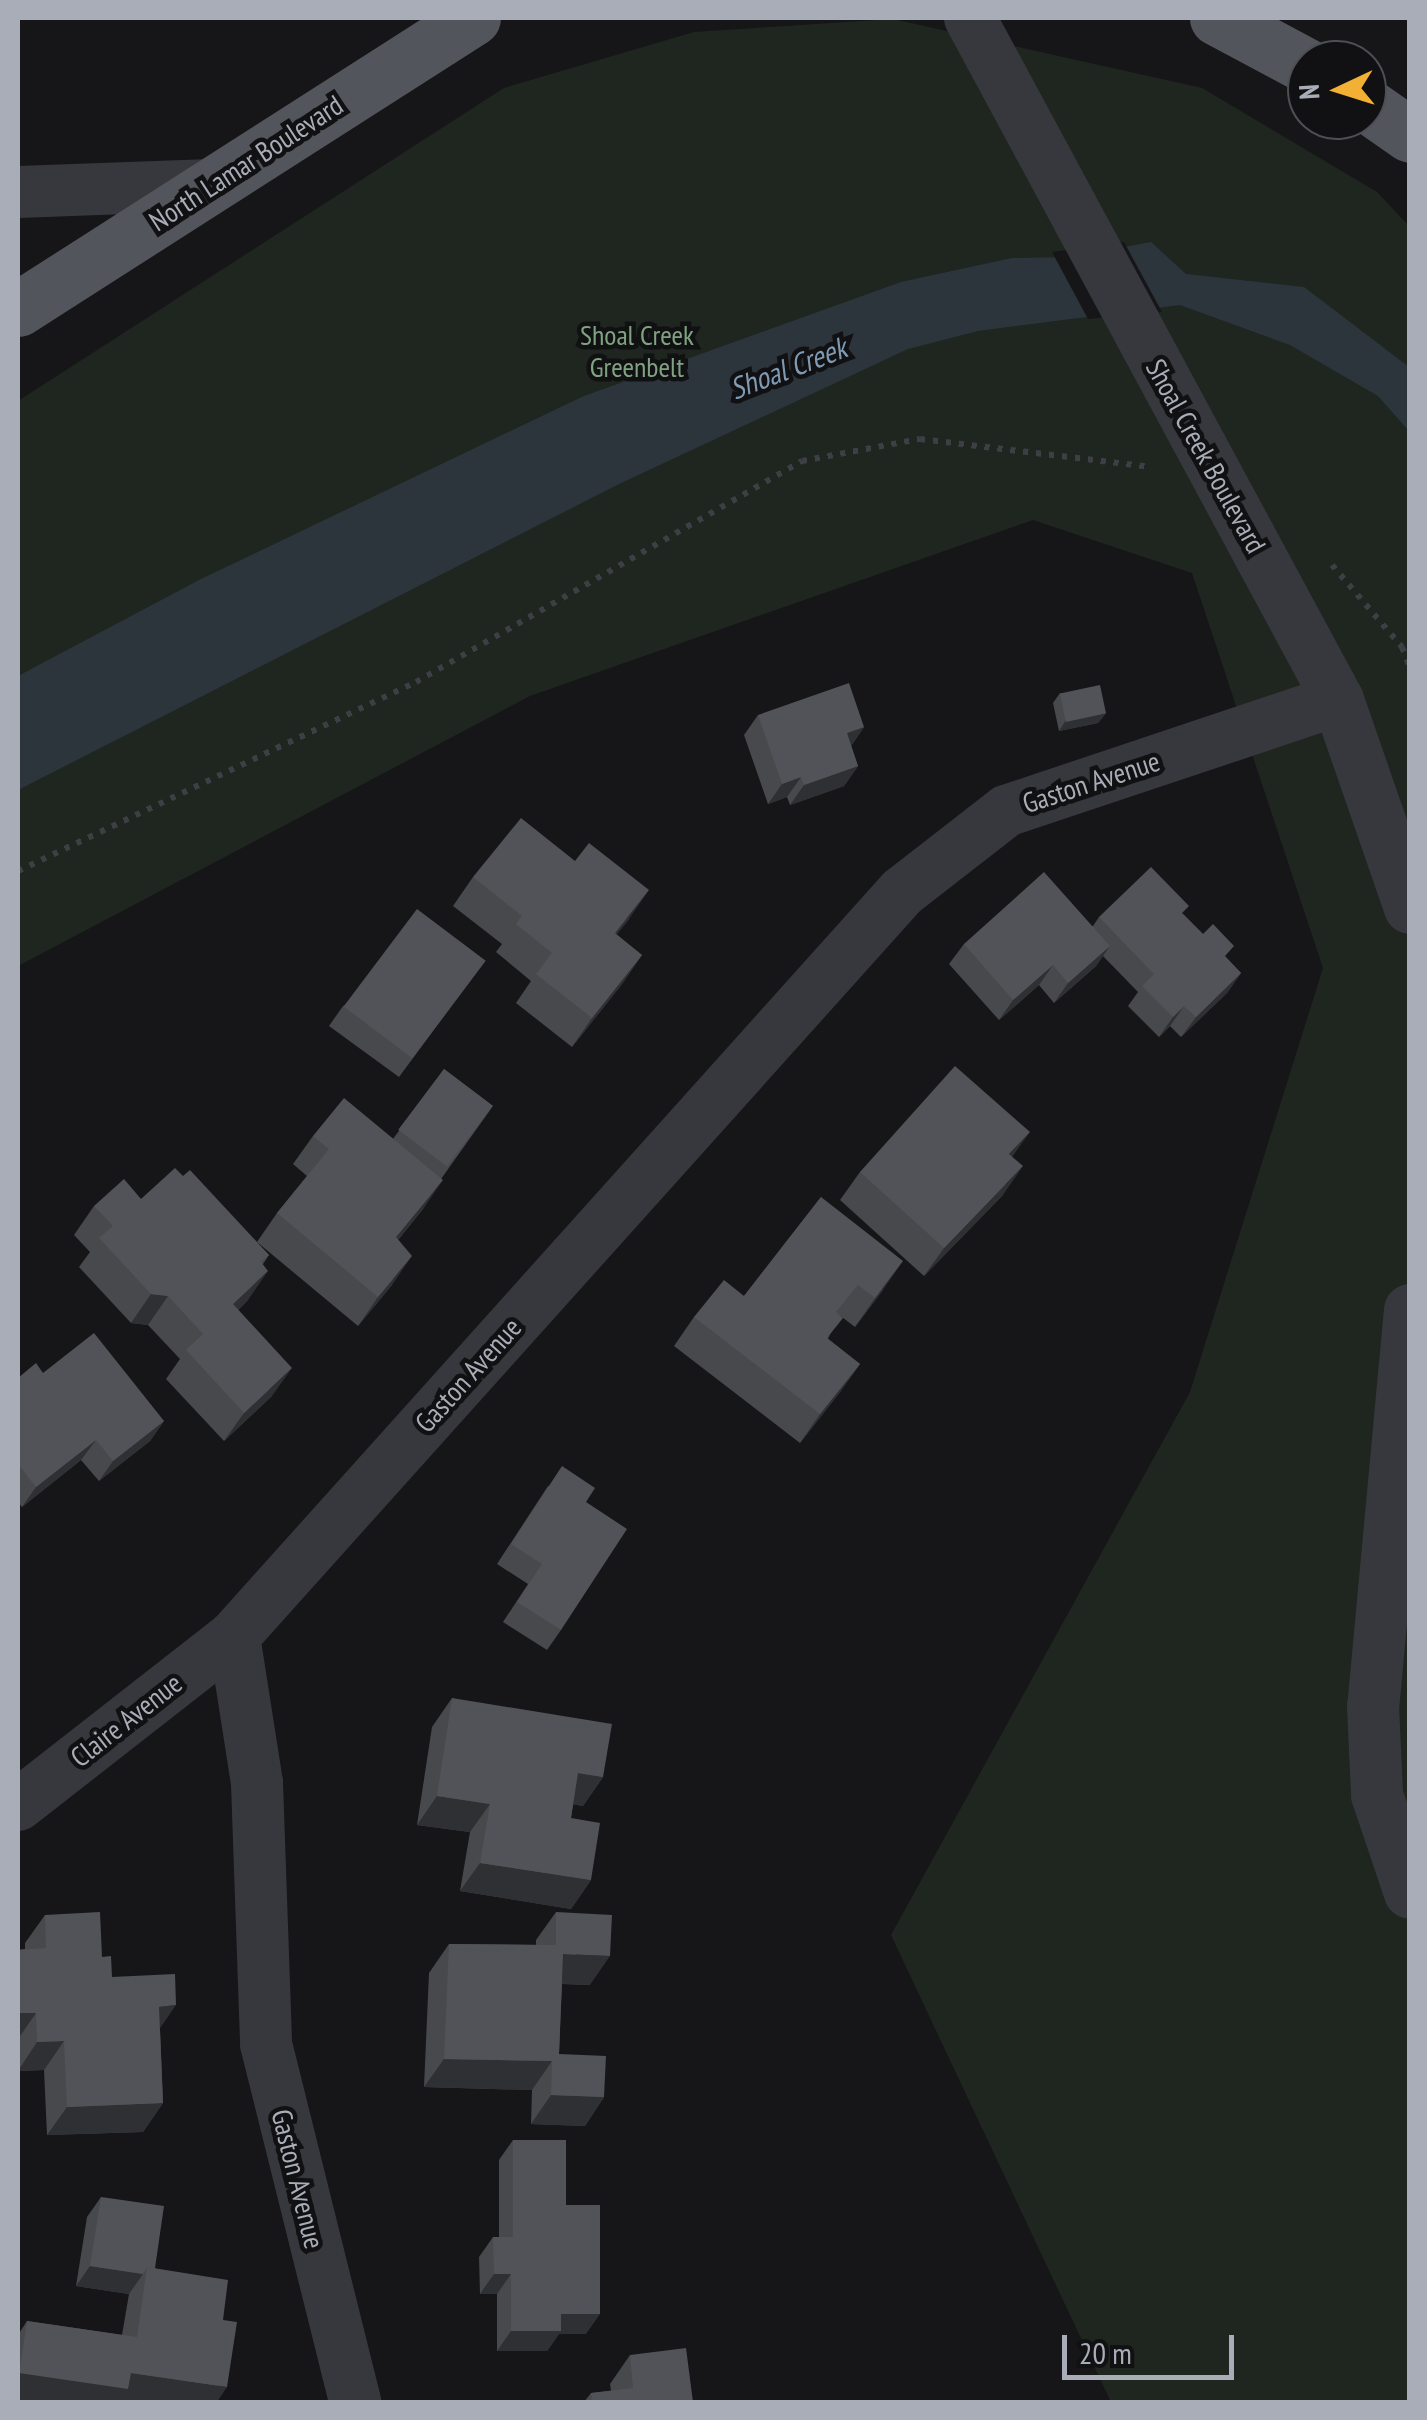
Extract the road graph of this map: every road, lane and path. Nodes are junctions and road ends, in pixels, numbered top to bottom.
1 (474, 18) edge
2 (970, 18) edge
3 (1217, 18) edge
4 (1287, 55) edge
5 (1387, 120) edge
6 (1410, 136) edge
7 (212, 186) junction
8 (18, 192) edge
9 (18, 309) edge
10 (1154, 467) dead end
11 (1338, 700) junction
12 (18, 871) edge
13 (1410, 908) edge
14 (1410, 1310) edge
15 (234, 1636) junction
16 (18, 1805) edge
17 (1410, 1893) edge
18 (356, 2402) edge

1 - 7 main road, North Lamar Boulevard
2 - 11 street, Shoal Creek Boulevard
3 - 4 main road
5 - 6 main road
7 - 8 street
7 - 9 main road, North Lamar Boulevard
10 - 12 path
11 - 13 street, Shoal Creek Boulevard
11 - 15 street, Gaston Avenue
14 - 17 street
15 - 16 street, Claire Avenue
15 - 18 street, Gaston Avenue

